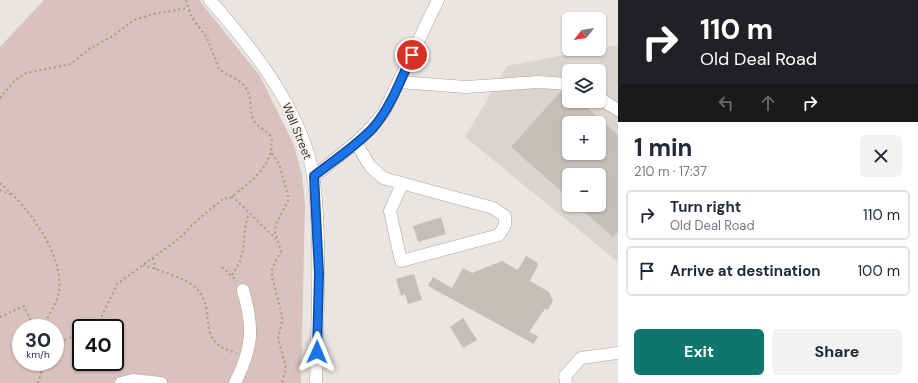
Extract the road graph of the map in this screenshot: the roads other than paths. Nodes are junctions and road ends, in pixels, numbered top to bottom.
1 (210, 0) edge
2 (438, 0) edge
3 (399, 82) junction
4 (562, 84) edge
5 (606, 102) edge
6 (618, 110) edge
7 (356, 143) junction
8 (314, 176) junction
9 (402, 184) junction
10 (244, 290) road end
11 (618, 353) edge
12 (121, 383) edge
13 (160, 383) edge
14 (235, 383) edge
15 (316, 383) edge
16 (566, 383) edge

1 - 8 street, Wall Street
2 - 3 street
3 - 4 street
3 - 7 street
5 - 6 street
7 - 8 street
7 - 9 street
8 - 15 street, Wall Street
9 - 9 street
10 - 14 street
11 - 16 street
12 - 13 street

